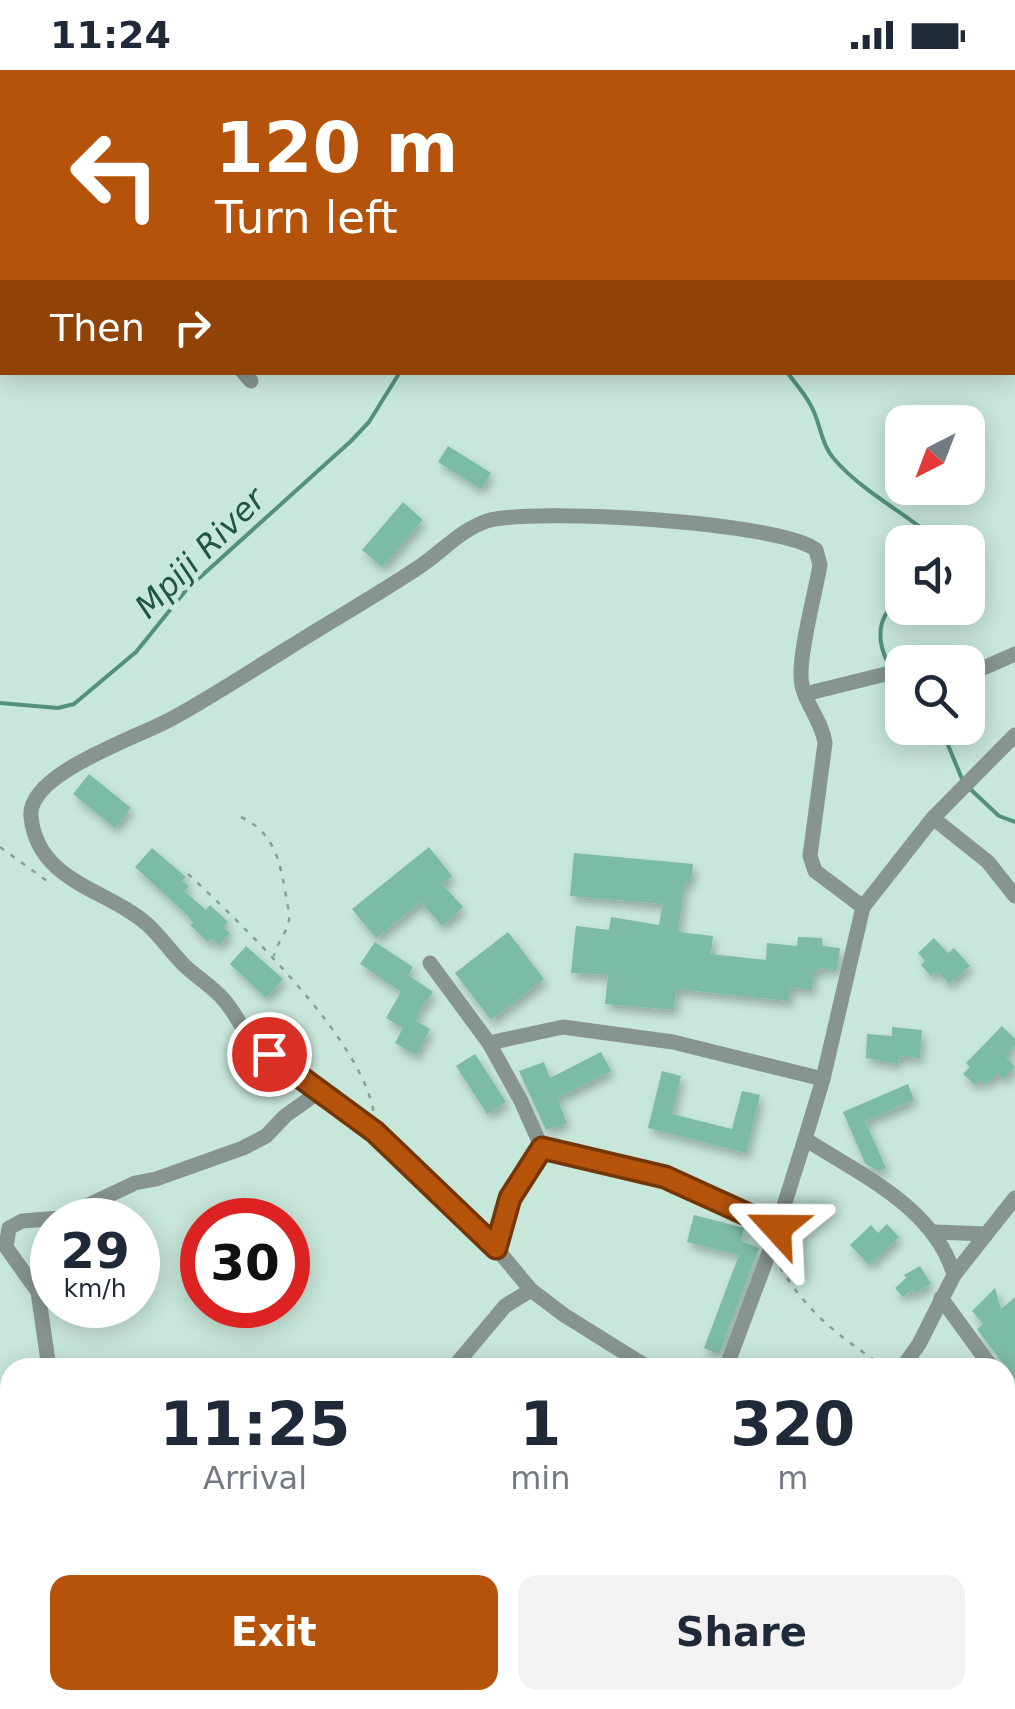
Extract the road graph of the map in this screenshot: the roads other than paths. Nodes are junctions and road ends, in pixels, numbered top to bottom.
1 (1015, 654) edge
2 (985, 667) edge
3 (885, 674) edge
4 (805, 694) junction
5 (1015, 735) edge
6 (933, 818) junction
7 (1015, 896) edge
8 (862, 907) junction
9 (430, 963) dead end
10 (489, 1042) junction
11 (824, 1079) junction
12 (320, 1091) junction
13 (806, 1139) junction
14 (542, 1148) junction
15 (1015, 1198) edge
16 (777, 1228) junction
17 (935, 1232) junction
18 (986, 1234) junction
19 (496, 1248) junction
20 (954, 1275) junction
21 (531, 1290) junction
22 (941, 1298) junction
23 (48, 1358) edge
24 (461, 1358) edge
25 (633, 1358) edge
26 (730, 1358) edge
27 (909, 1358) edge
28 (985, 1358) edge

1 - 2 street
3 - 4 street
4 - 8 street
4 - 12 street
5 - 6 street
6 - 7 street
6 - 8 street
8 - 11 street
9 - 10 street
10 - 11 street
10 - 14 street
11 - 13 street
12 - 19 street
12 - 23 street
13 - 16 street
13 - 17 street
14 - 16 street
14 - 19 street
15 - 18 street
16 - 26 street
17 - 18 street
17 - 20 street
18 - 20 street
19 - 21 street
20 - 22 street
21 - 24 street
21 - 25 street
22 - 27 street
22 - 28 street

